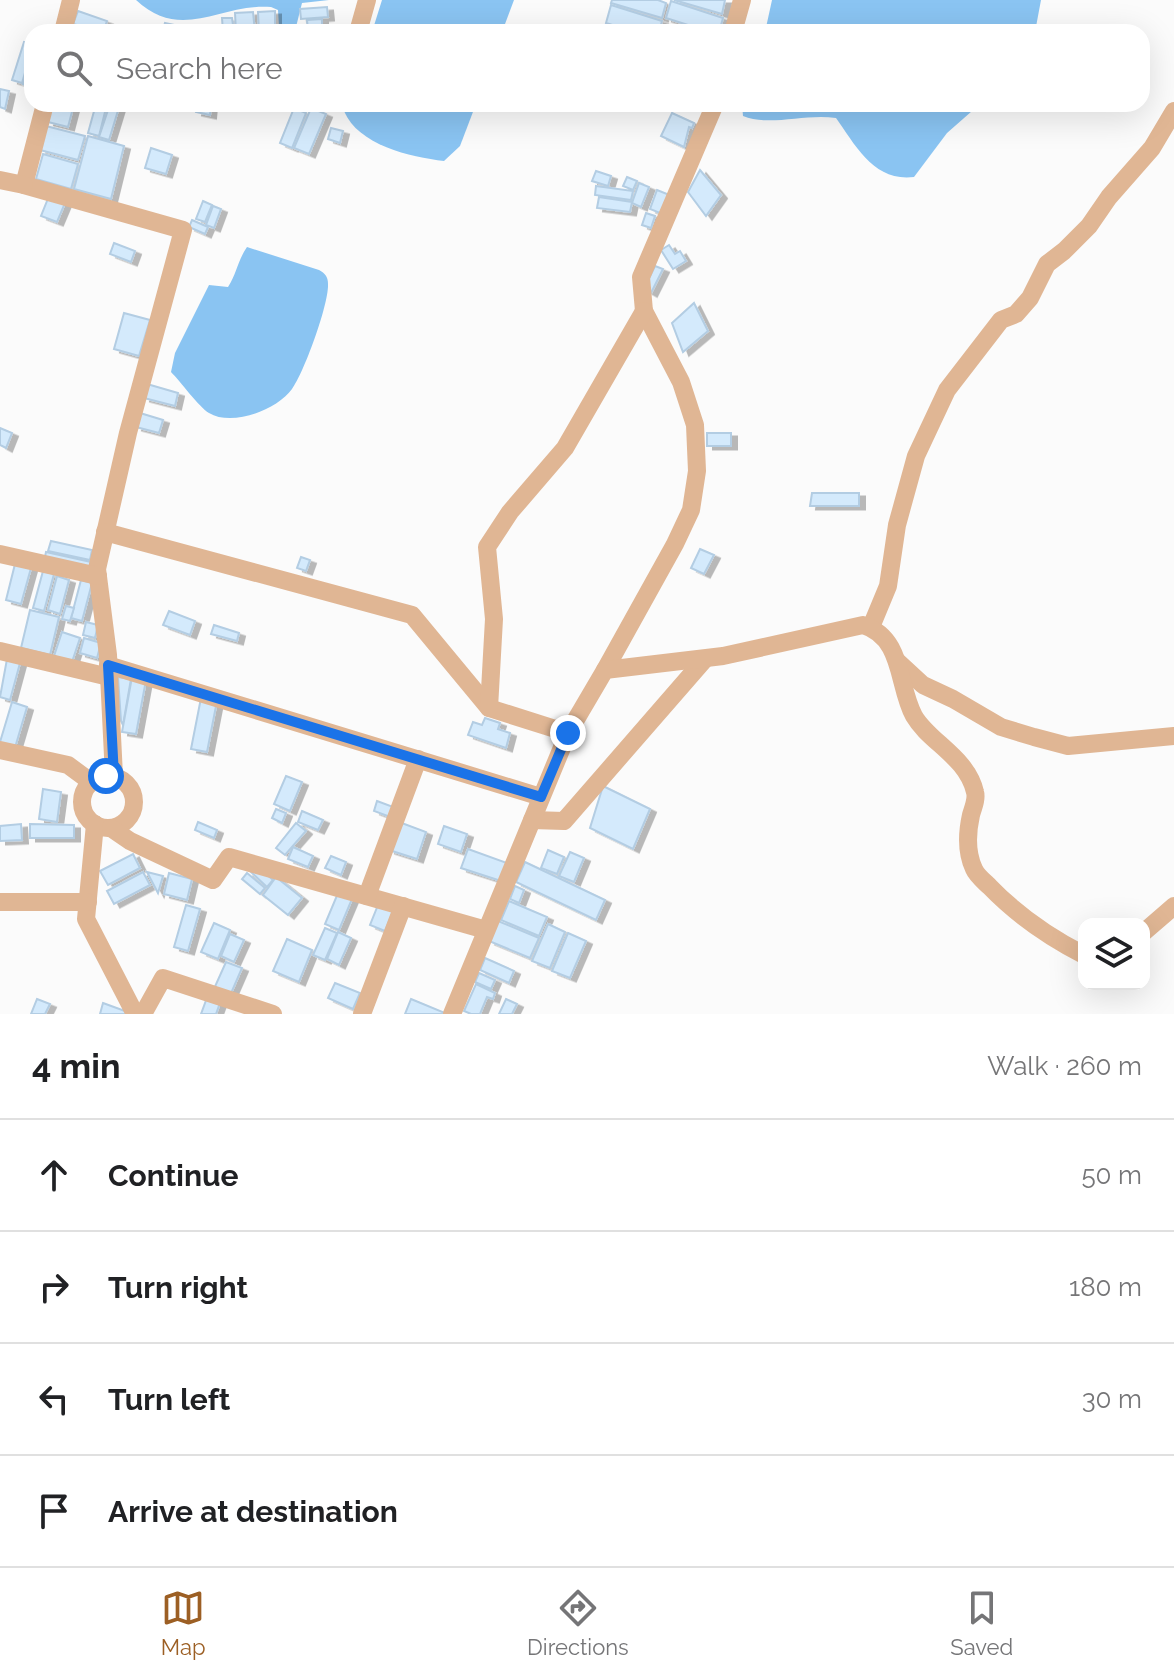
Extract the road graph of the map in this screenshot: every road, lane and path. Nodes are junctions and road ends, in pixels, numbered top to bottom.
1 (71, 0) edge
2 (367, 0) edge
3 (742, 0) edge
4 (65, 24) edge
5 (360, 24) edge
6 (735, 24) edge
7 (1174, 111) edge
8 (43, 112) edge
9 (712, 112) edge
10 (0, 180) edge
11 (24, 185) junction
12 (644, 311) junction
13 (105, 532) junction
14 (0, 554) edge
15 (98, 576) junction
16 (871, 627) junction
17 (0, 651) edge
18 (704, 660) junction
19 (896, 660) junction
20 (605, 670) junction
21 (109, 671) junction
22 (489, 708) junction
23 (568, 733) junction
24 (1174, 736) edge
25 (0, 750) edge
26 (418, 759) junction
27 (114, 776) junction
28 (91, 782) junction
29 (541, 797) junction
30 (532, 820) junction
31 (103, 826) junction
32 (367, 896) junction
33 (0, 902) edge
34 (88, 902) junction
35 (403, 906) junction
36 (1174, 906) edge
37 (1150, 927) edge
38 (486, 930) junction
39 (1078, 952) edge
40 (135, 1014) edge
41 (143, 1014) edge
42 (273, 1014) edge
43 (362, 1014) edge
44 (452, 1014) edge

1 - 4 street
2 - 5 street
3 - 6 street
7 - 16 street
8 - 11 street
9 - 12 street
10 - 11 street
11 - 13 street
12 - 20 street
12 - 22 street
13 - 15 street
13 - 22 street
14 - 15 street
15 - 21 street
16 - 18 street
16 - 19 street
17 - 21 street
18 - 20 street
18 - 30 street
19 - 24 street
19 - 39 street
20 - 23 street
21 - 26 street
21 - 27 street
22 - 23 street
23 - 29 street
25 - 28 street
26 - 29 street
26 - 32 street
27 - 28 street
27 - 31 street
28 - 31 street
29 - 30 street
30 - 38 street
31 - 32 street
31 - 34 street
32 - 35 street
33 - 34 street
34 - 40 street
35 - 38 street
35 - 43 street
36 - 37 street
38 - 44 street
41 - 42 street

